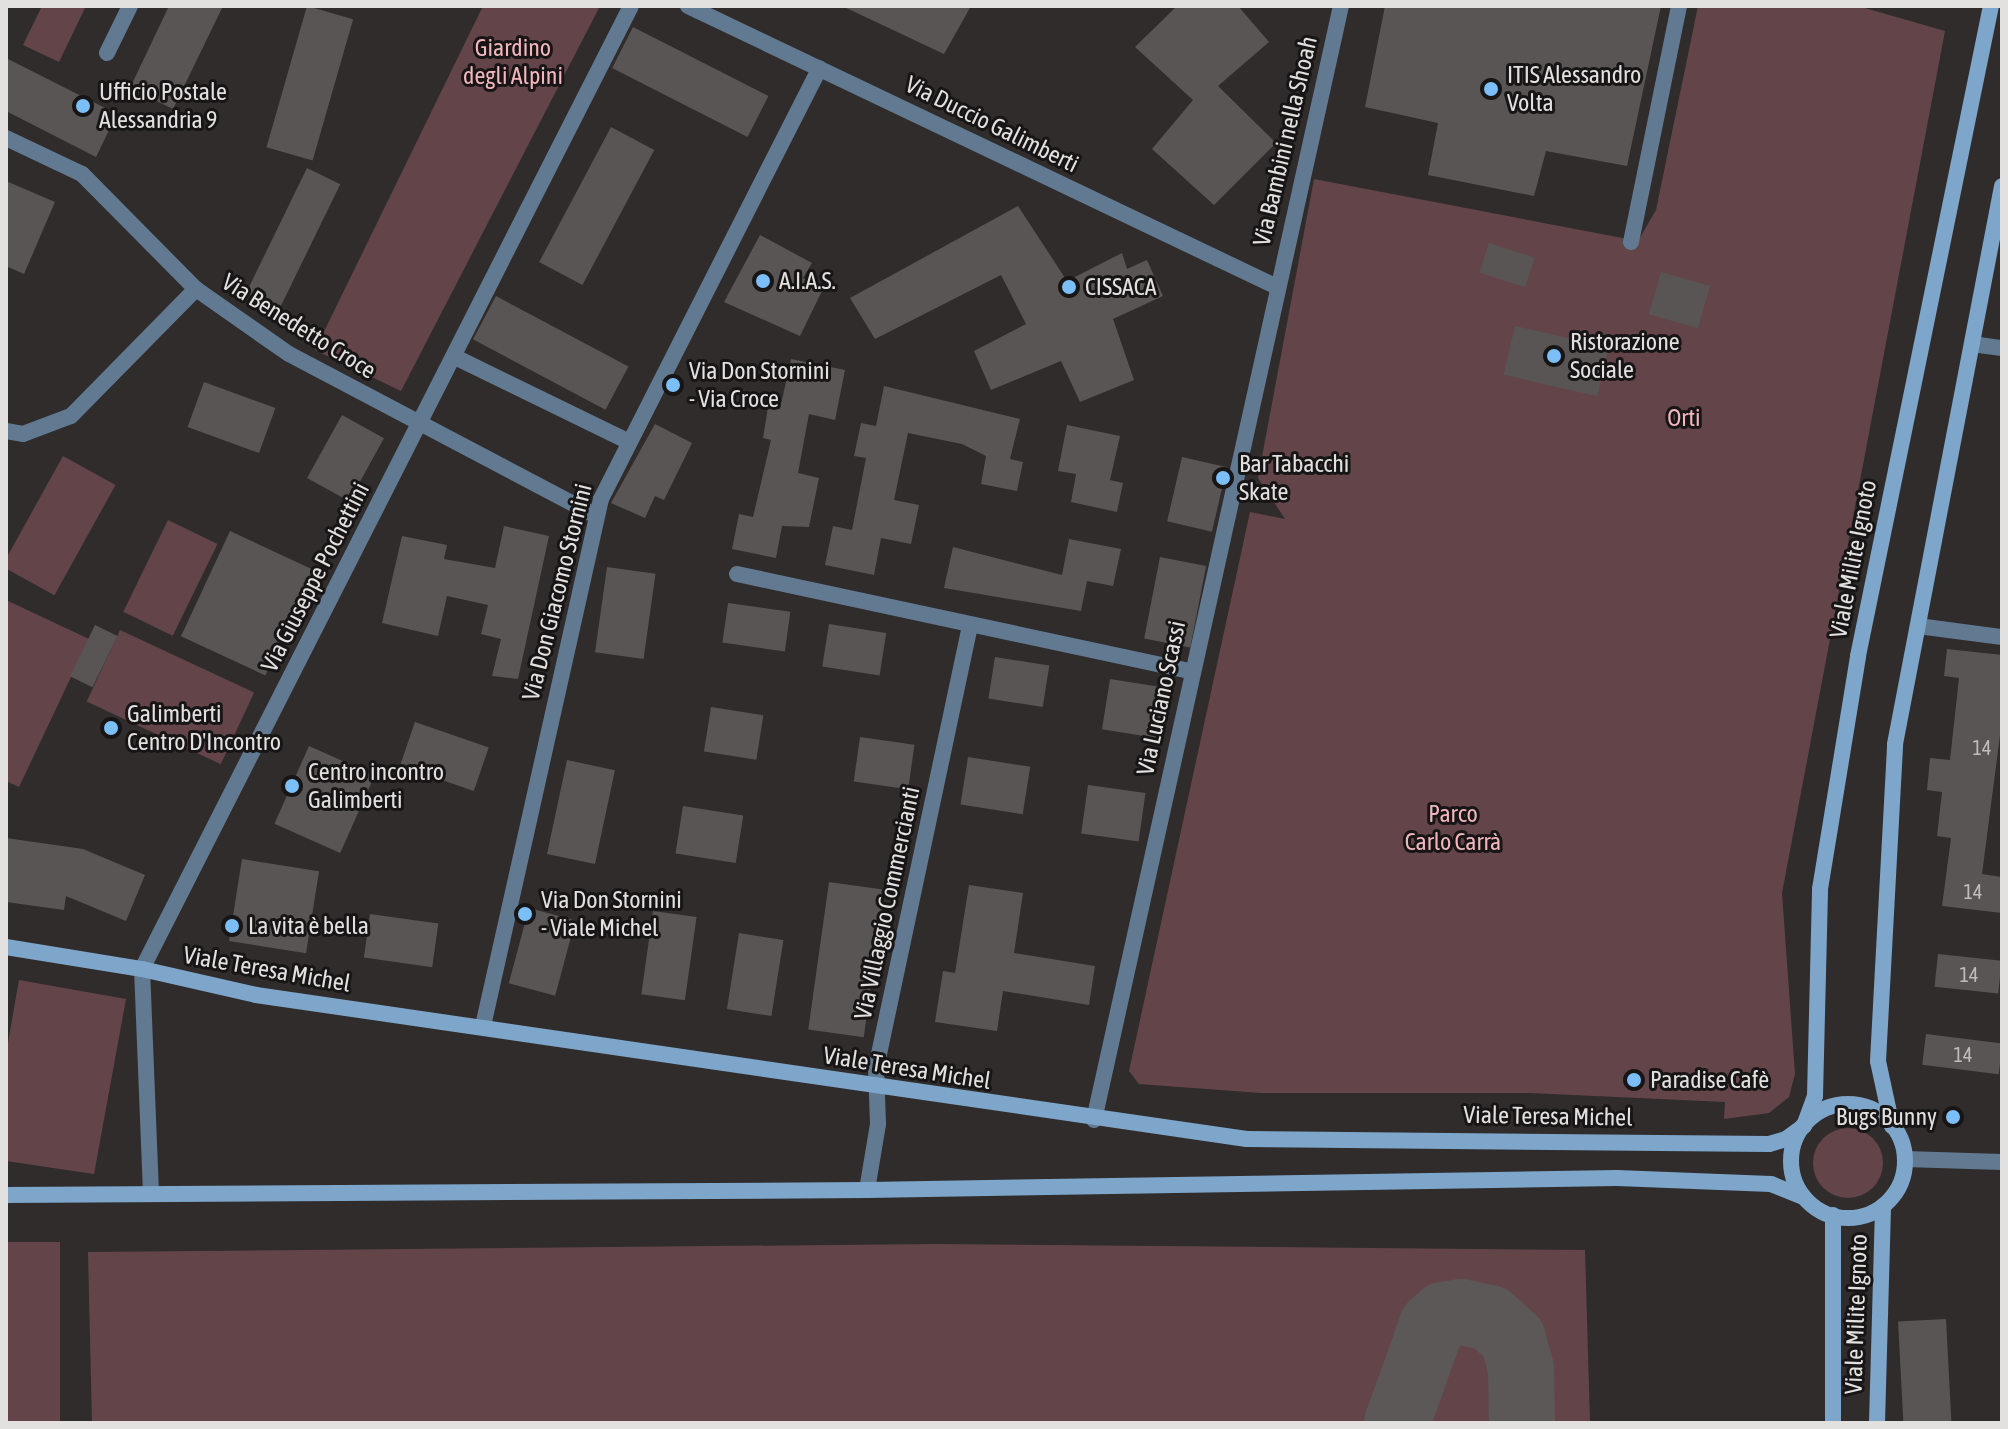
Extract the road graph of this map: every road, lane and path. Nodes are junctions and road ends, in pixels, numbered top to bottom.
1 (130, 6) edge
2 (631, 6) edge
3 (688, 6) edge
4 (1341, 6) edge
5 (1679, 6) edge
6 (1991, 6) edge
7 (107, 53) dead end
8 (820, 68) junction
9 (6, 138) edge
10 (2002, 186) edge
11 (1631, 242) dead end
12 (1275, 286) junction
13 (196, 289) junction
14 (1972, 344) junction
15 (2002, 348) edge
16 (455, 357) junction
17 (418, 426) junction
18 (6, 431) edge
19 (629, 442) junction
20 (596, 516) junction
21 (737, 574) dead end
22 (970, 626) junction
23 (1918, 626) junction
24 (2002, 637) edge
25 (1191, 671) junction
26 (6, 947) edge
27 (142, 969) junction
28 (483, 1026) junction
29 (876, 1088) junction
30 (1094, 1120) junction
31 (1804, 1126) junction
32 (1892, 1126) junction
33 (1905, 1159) junction
34 (2002, 1162) edge
35 (867, 1190) junction
36 (151, 1193) junction
37 (6, 1195) edge
38 (1804, 1197) junction
39 (1883, 1206) junction
40 (1833, 1215) junction
41 (1833, 1423) edge
42 (1877, 1423) edge

1 - 7 street
2 - 16 street, Via Giuseppe Pochettini
3 - 8 street, Via Duccio Galimberti
4 - 12 street, Via Bambini nella Shoah
5 - 11 street
6 - 31 street, Viale Milite Ignoto
8 - 12 street, Via Duccio Galimberti
8 - 19 street, Via Don Giacomo Stornini
9 - 13 street, Via Benedetto Croce
10 - 14 street
12 - 25 street, Via Luciano Scassi
13 - 17 street, Via Benedetto Croce
13 - 18 street
14 - 15 street
14 - 23 street
16 - 17 street, Via Giuseppe Pochettini
16 - 19 street
17 - 20 street, Via Benedetto Croce
17 - 27 street, Via Giuseppe Pochettini
19 - 20 street, Via Don Giacomo Stornini
20 - 28 street, Via Don Giacomo Stornini
21 - 22 street
22 - 25 street
22 - 29 street, Via Villaggio Commercianti
23 - 24 street
23 - 32 street
25 - 30 street, Via Luciano Scassi
26 - 27 street, Viale Teresa Michel
27 - 28 street, Viale Teresa Michel
27 - 36 street, Via Giuseppe Pochettini
28 - 29 street, Viale Teresa Michel
29 - 30 street, Viale Teresa Michel
29 - 35 street, Via Villaggio Commercianti
30 - 31 street, Viale Teresa Michel
31 - 32 street
31 - 38 street
32 - 33 street
33 - 34 street
33 - 39 street
35 - 36 street
35 - 38 street
36 - 37 street
38 - 40 street
39 - 40 street
39 - 42 street, Viale Milite Ignoto
40 - 41 street, Viale Milite Ignoto

